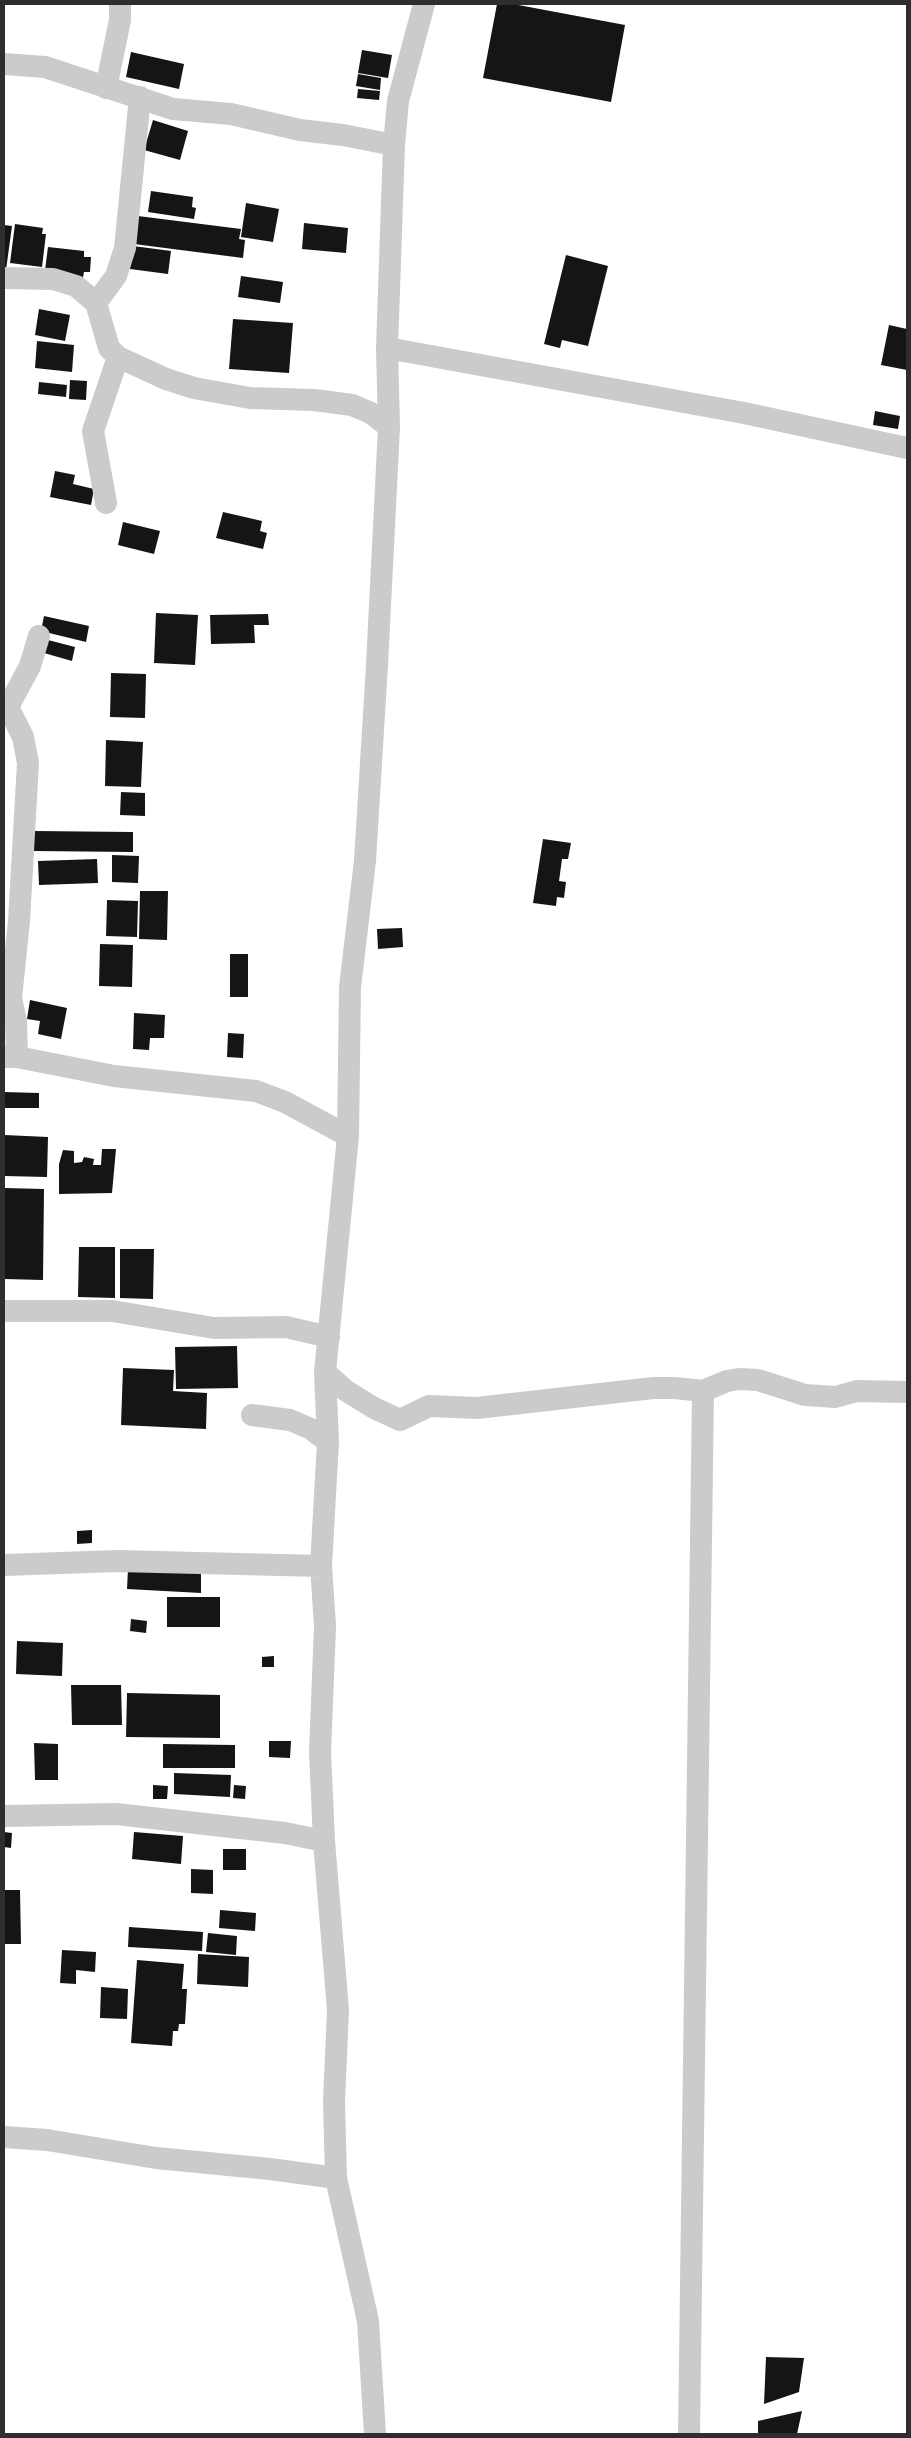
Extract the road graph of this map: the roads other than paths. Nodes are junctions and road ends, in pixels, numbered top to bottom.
1 (120, 4) edge
2 (424, 4) edge
3 (4, 64) edge
4 (106, 88) junction
5 (140, 97) junction
6 (394, 145) junction
7 (4, 278) edge
8 (96, 303) junction
9 (387, 348) junction
10 (118, 357) junction
11 (389, 427) junction
12 (907, 448) edge
13 (106, 503) dead end
14 (39, 636) dead end
15 (6, 707) edge
16 (10, 1057) edge
17 (348, 1136) junction
18 (4, 1312) edge
19 (329, 1337) junction
20 (325, 1372) junction
21 (703, 1391) junction
22 (907, 1392) edge
23 (252, 1415) dead end
24 (328, 1442) junction
25 (4, 1565) edge
26 (321, 1566) junction
27 (4, 1816) edge
28 (324, 1841) junction
29 (4, 2137) edge
30 (336, 2178) junction
31 (375, 2434) edge
32 (689, 2434) edge

1 - 4 street
2 - 6 street
3 - 4 street
4 - 5 street
5 - 6 street
5 - 8 street
6 - 9 street
7 - 8 street
8 - 10 street
9 - 11 street
9 - 12 street
10 - 11 street
10 - 13 street
11 - 17 street
14 - 15 street
15 - 16 street
16 - 17 street
17 - 19 street
18 - 19 street
19 - 20 street
20 - 21 street
20 - 24 street
21 - 22 street
21 - 32 street
23 - 24 street
24 - 26 street
25 - 26 street
26 - 28 street
27 - 28 street
28 - 30 street
29 - 30 street
30 - 31 street

